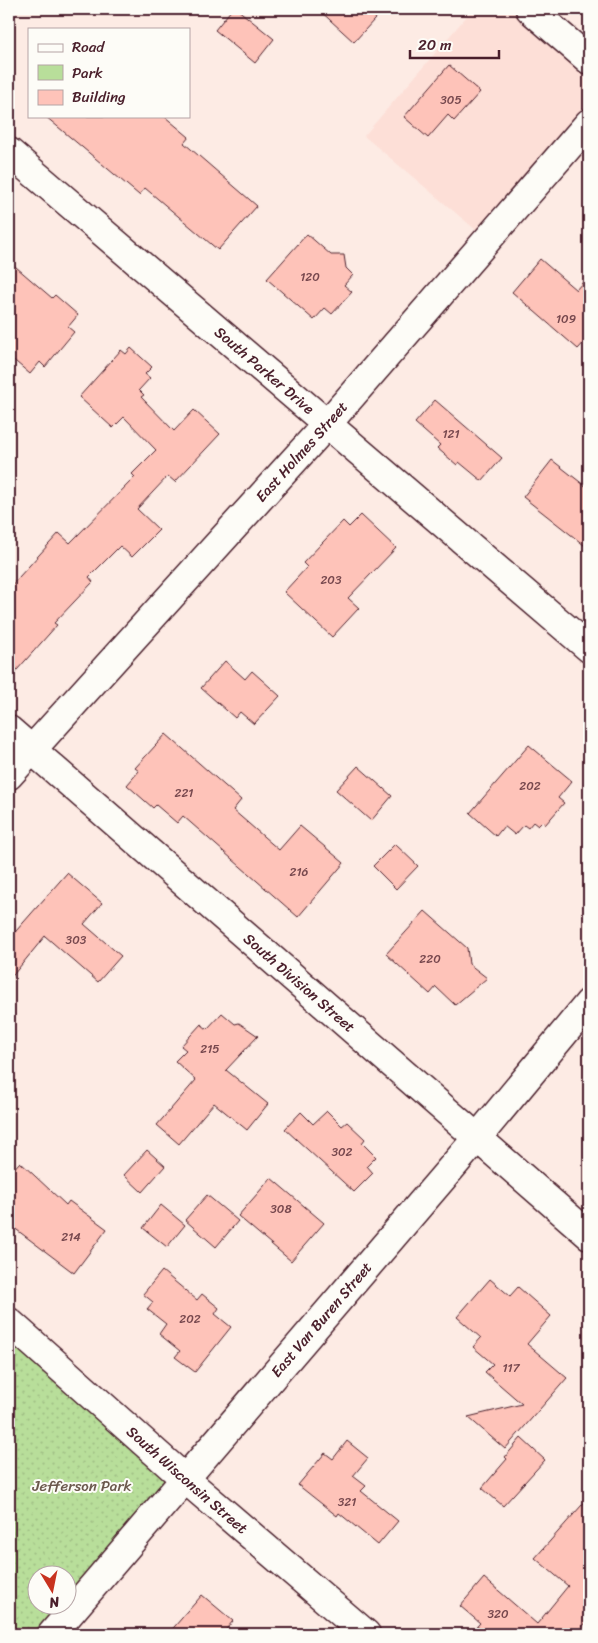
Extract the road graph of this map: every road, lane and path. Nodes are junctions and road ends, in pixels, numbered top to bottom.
1 (530, 9) edge
2 (589, 60) edge
3 (589, 123) edge
4 (9, 152) edge
5 (328, 424) junction
6 (589, 648) edge
7 (9, 730) edge
8 (31, 749) junction
9 (9, 776) edge
10 (589, 1004) edge
11 (477, 1138) junction
12 (589, 1235) edge
13 (9, 1322) edge
14 (184, 1478) junction
15 (52, 1634) edge
16 (366, 1634) edge

1 - 2 street
3 - 5 street, East Holmes Street
4 - 5 street, South Parker Drive
5 - 6 street, South Parker Drive
5 - 8 street, East Holmes Street
7 - 8 street, South Division Street
8 - 9 street, East Holmes Street
8 - 11 street, South Division Street
10 - 11 street, East Van Buren Street
11 - 12 street, South Division Street
11 - 14 street, East Van Buren Street
13 - 14 street, South Wisconsin Street
14 - 15 street, East Van Buren Street
14 - 16 street, South Wisconsin Street

